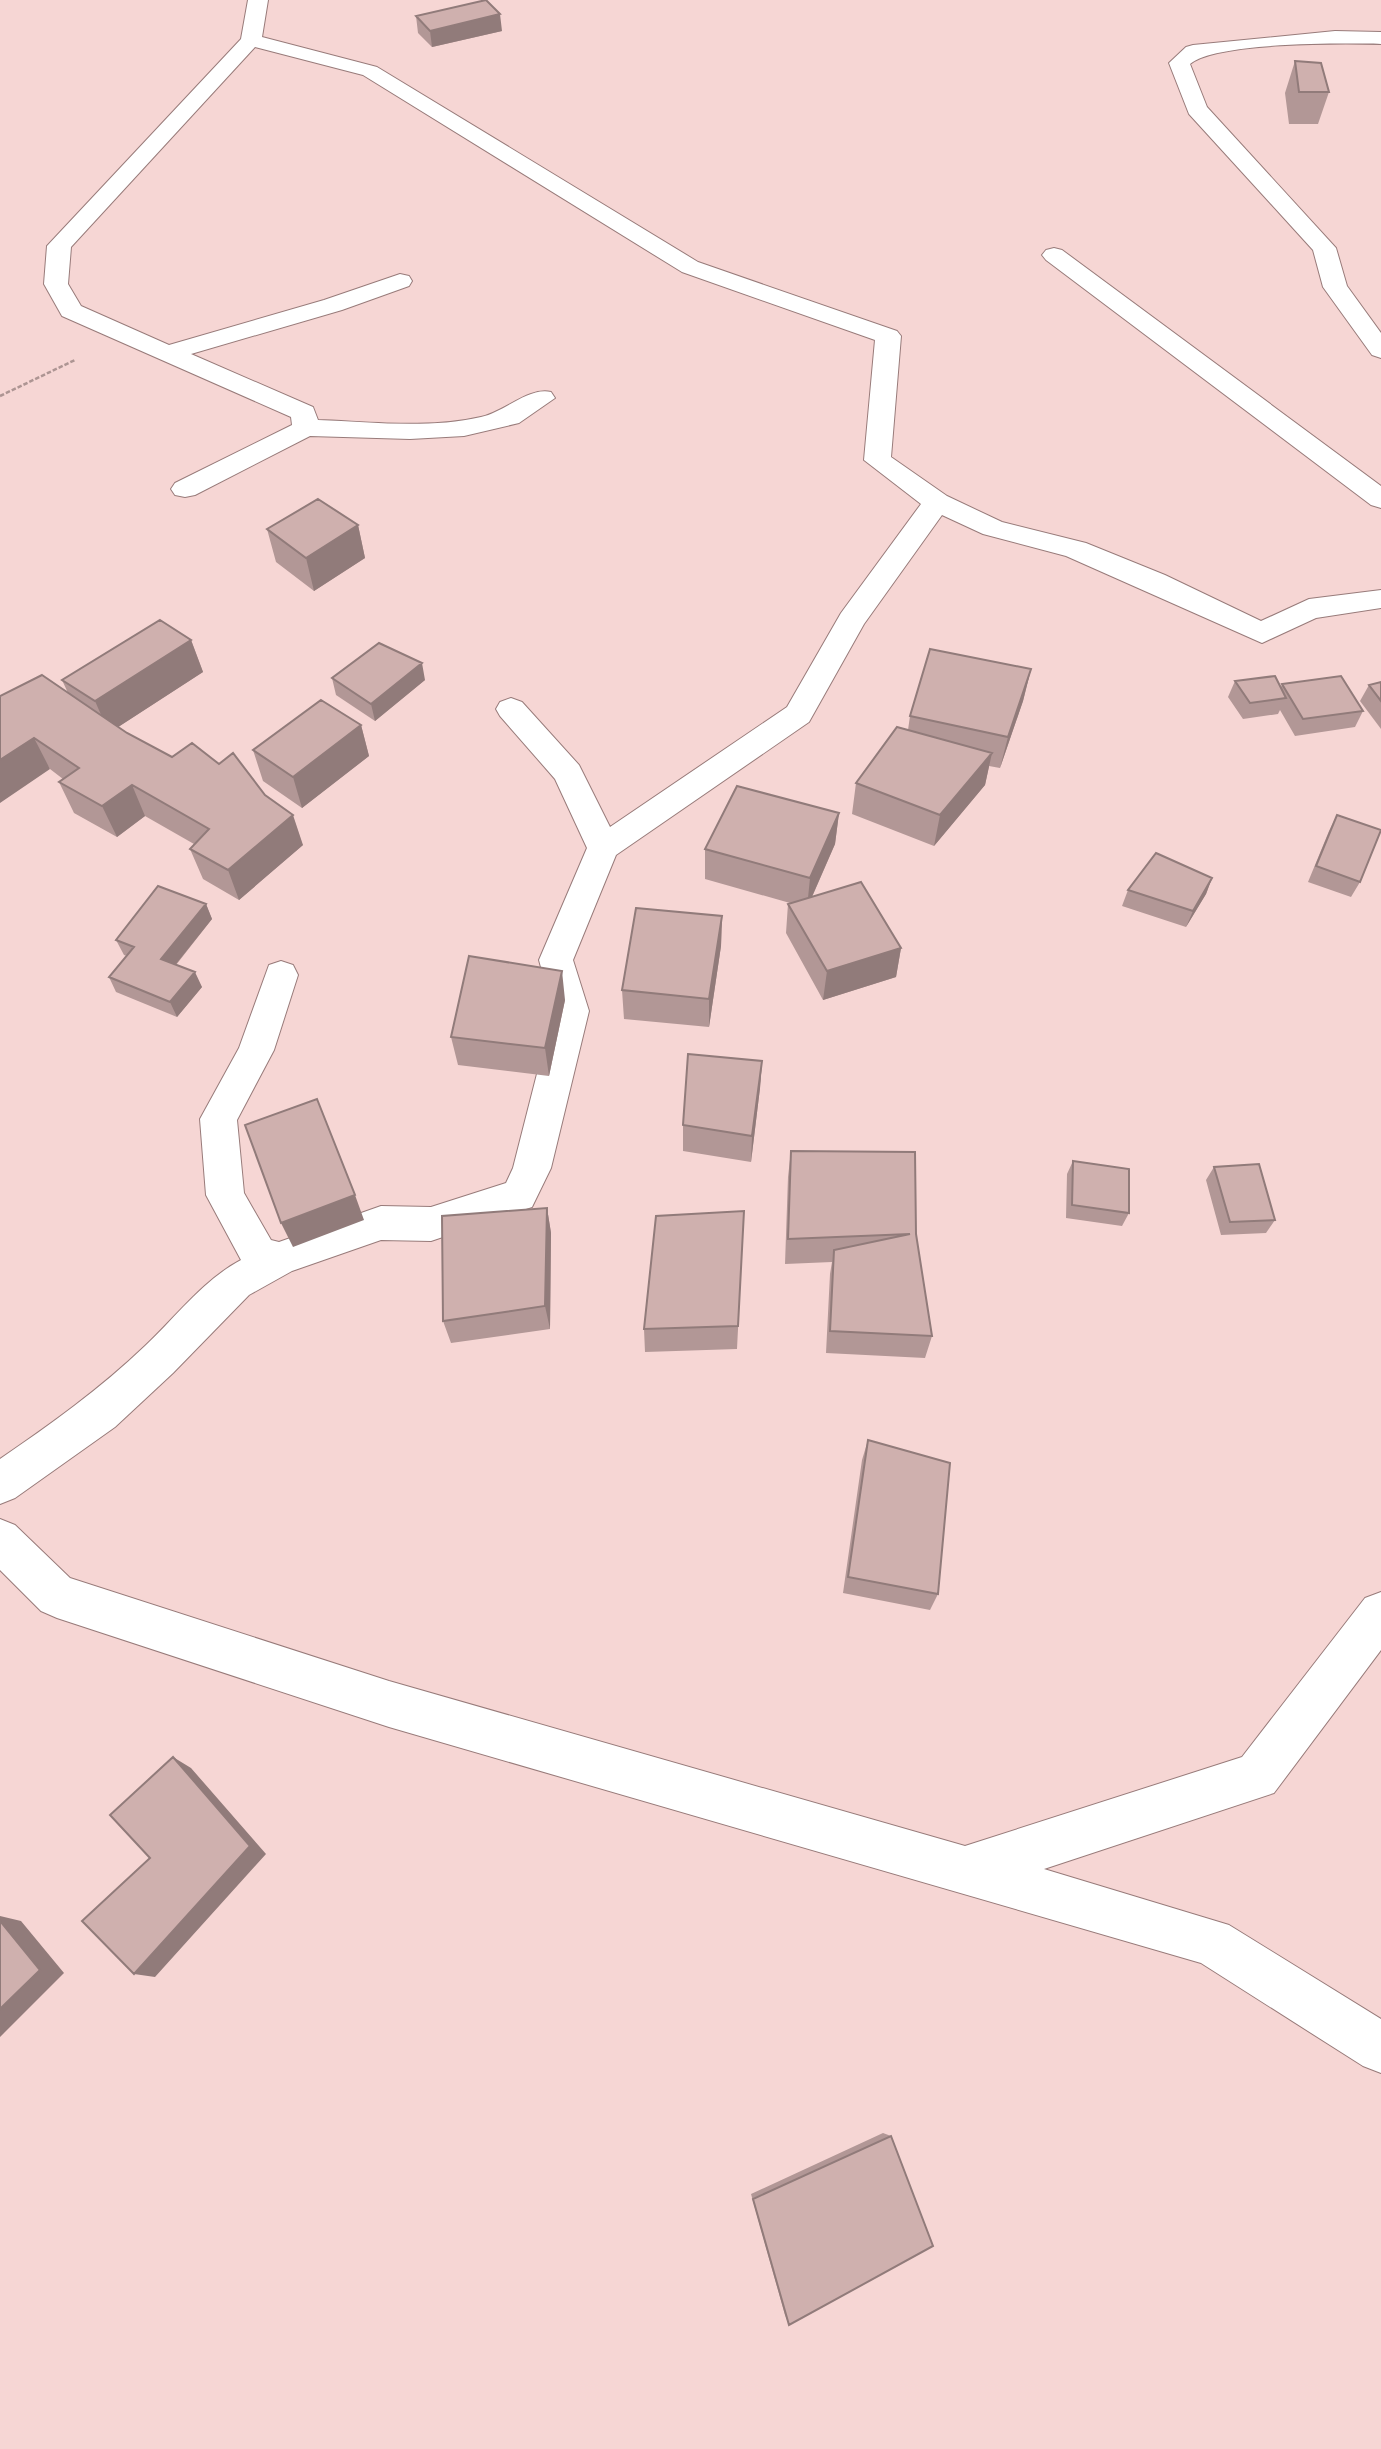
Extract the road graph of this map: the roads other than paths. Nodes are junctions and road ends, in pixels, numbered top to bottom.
1 (258, 0) edge
2 (1381, 38) edge
3 (251, 40) junction
4 (1054, 255) dead end
5 (400, 281) dead end
6 (1381, 350) edge
7 (164, 354) junction
8 (542, 398) dead end
9 (306, 428) junction
10 (185, 489) dead end
11 (1381, 499) edge
12 (937, 502) junction
13 (1380, 599) edge
14 (511, 709) dead end
15 (604, 848) junction
16 (281, 975) dead end
17 (279, 1259) junction
18 (0, 1484) edge
19 (0, 1541) edge
20 (1381, 1614) edge
21 (964, 1871) junction
22 (1381, 2048) edge

1 - 3 street
2 - 6 street
3 - 7 street
3 - 12 street
4 - 11 street
5 - 7 street
7 - 9 street
8 - 9 street
9 - 10 street
12 - 13 street
12 - 15 street
14 - 15 street
15 - 17 street
16 - 17 street
17 - 18 street
19 - 21 street
20 - 21 street
21 - 22 street

